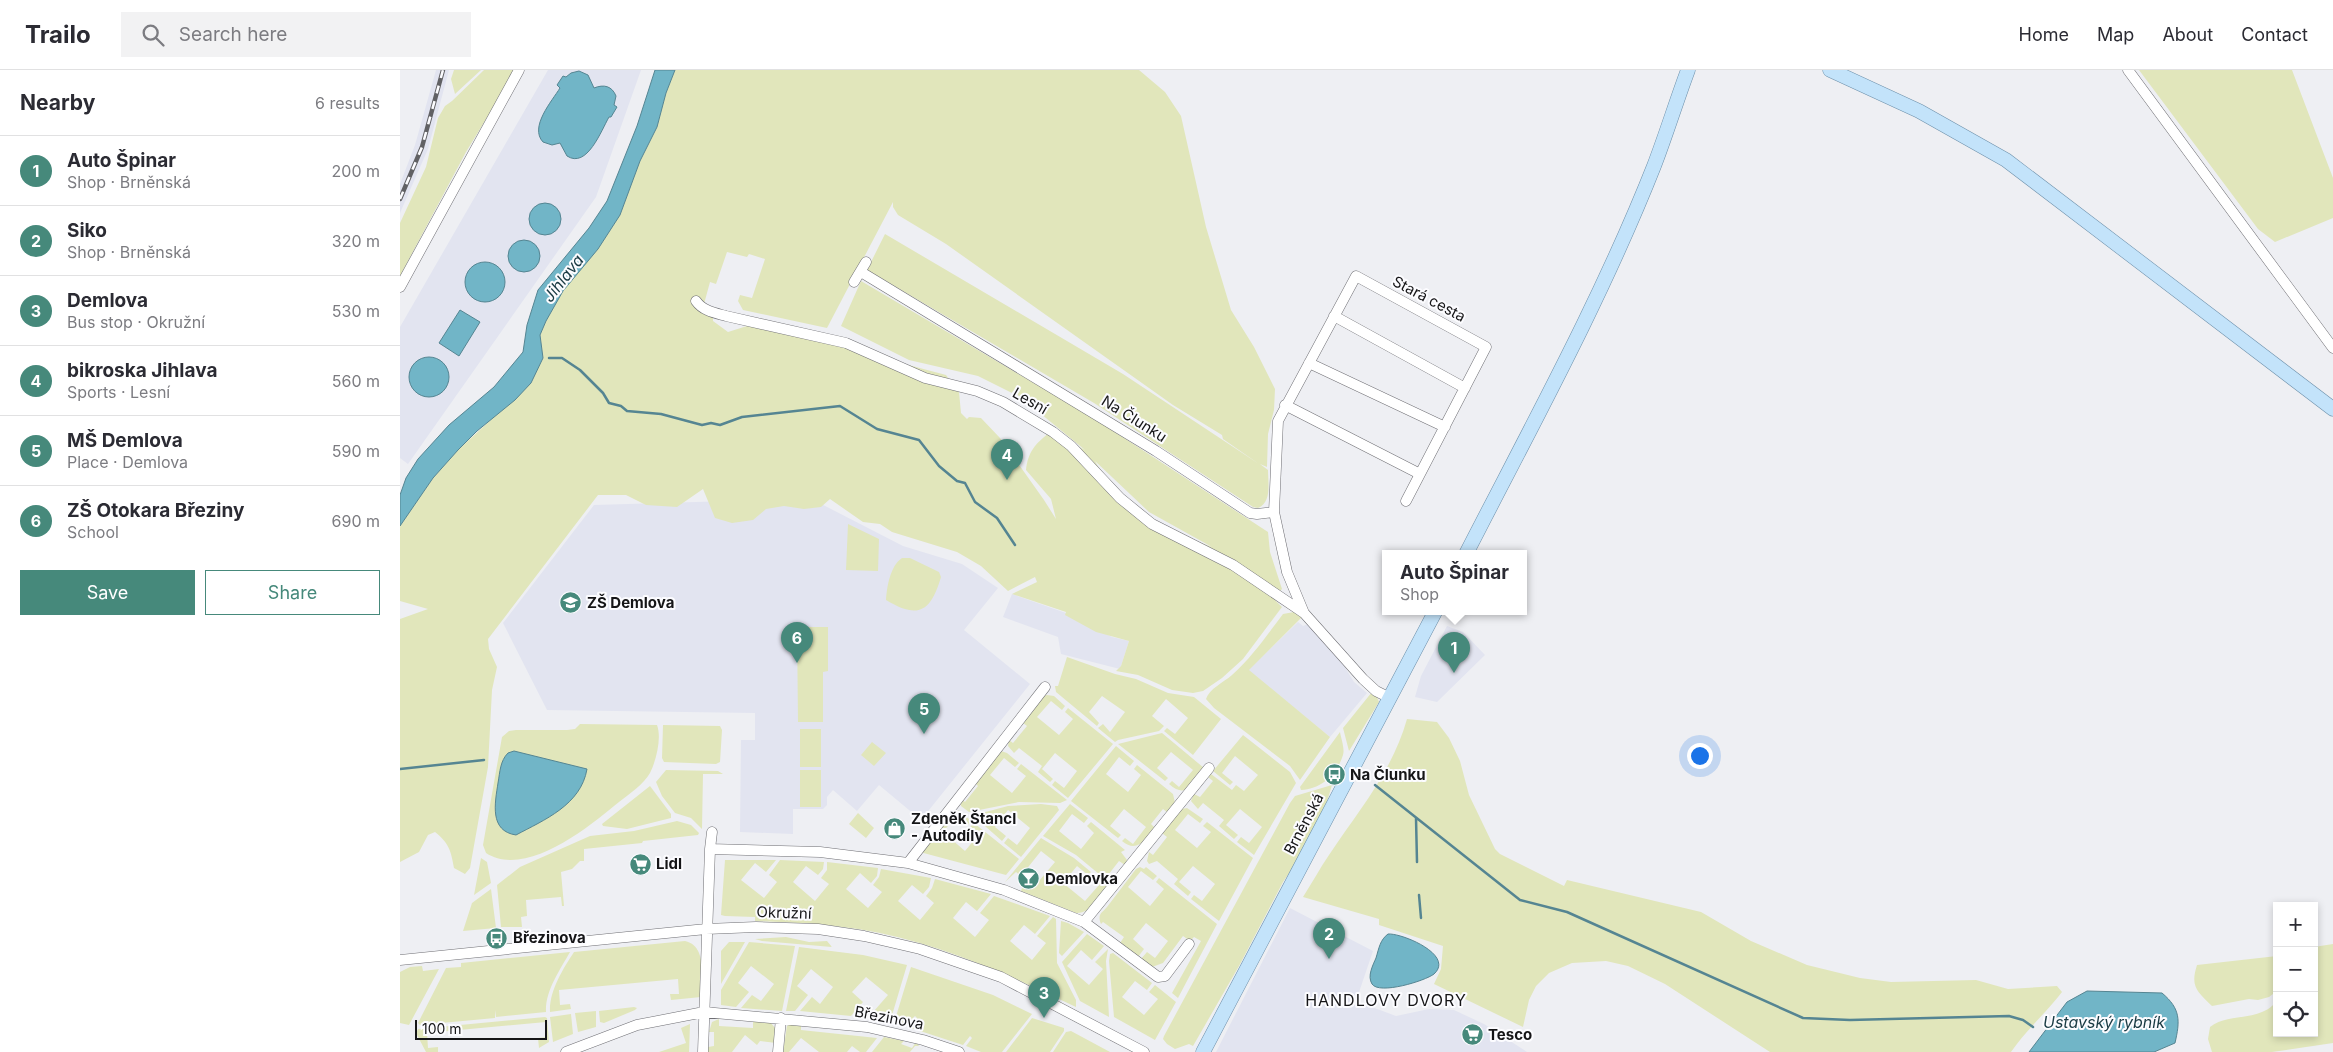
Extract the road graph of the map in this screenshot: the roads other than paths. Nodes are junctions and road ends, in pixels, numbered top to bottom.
1 (519, 70) edge
2 (1688, 70) edge
3 (1830, 70) edge
4 (2128, 70) edge
5 (866, 262) dead end
6 (861, 272) junction
7 (854, 282) dead end
8 (400, 287) edge
9 (696, 301) dead end
10 (1334, 316) junction
11 (2333, 348) edge
12 (1309, 362) junction
13 (1465, 388) junction
14 (1285, 405) junction
15 (2333, 409) edge
16 (1445, 427) junction
17 (1420, 474) junction
18 (1406, 501) dead end
19 (1274, 512) junction
20 (1468, 550) edge
21 (1304, 613) junction
22 (1434, 615) edge
23 (1045, 687) dead end
24 (1390, 698) junction
25 (1209, 768) dead end
26 (712, 832) dead end
27 (710, 849) junction
28 (908, 863) junction
29 (1084, 922) junction
30 (706, 929) junction
31 (1189, 944) dead end
32 (400, 960) edge
33 (704, 1012) junction
34 (781, 1018) junction
35 (566, 1052) edge
36 (703, 1052) edge
37 (778, 1052) edge
38 (959, 1052) edge
39 (1144, 1052) edge
40 (1203, 1052) edge

1 - 8 street
2 - 20 main road
3 - 15 main road
4 - 11 street
5 - 6 street
6 - 7 street
6 - 19 street, Na Člunku
9 - 21 street, Lesní
10 - 12 street, Stará cesta
10 - 13 street
10 - 13 street, Stará cesta
12 - 14 street, Stará cesta
12 - 16 street
13 - 16 street, Stará cesta
14 - 17 street
14 - 19 street, Stará cesta
16 - 17 street, Stará cesta
17 - 18 street, Stará cesta
19 - 21 street
21 - 24 street
22 - 24 main road, Brněnská
23 - 28 street
24 - 40 main road, Brněnská
25 - 29 street
26 - 27 street
27 - 28 street
27 - 30 street
28 - 29 street
29 - 31 street
30 - 32 street, Okružní
30 - 33 street
30 - 39 street, Okružní
33 - 34 street, Březinova
33 - 35 street, Březinova
33 - 36 street
34 - 37 street
34 - 38 street, Březinova

